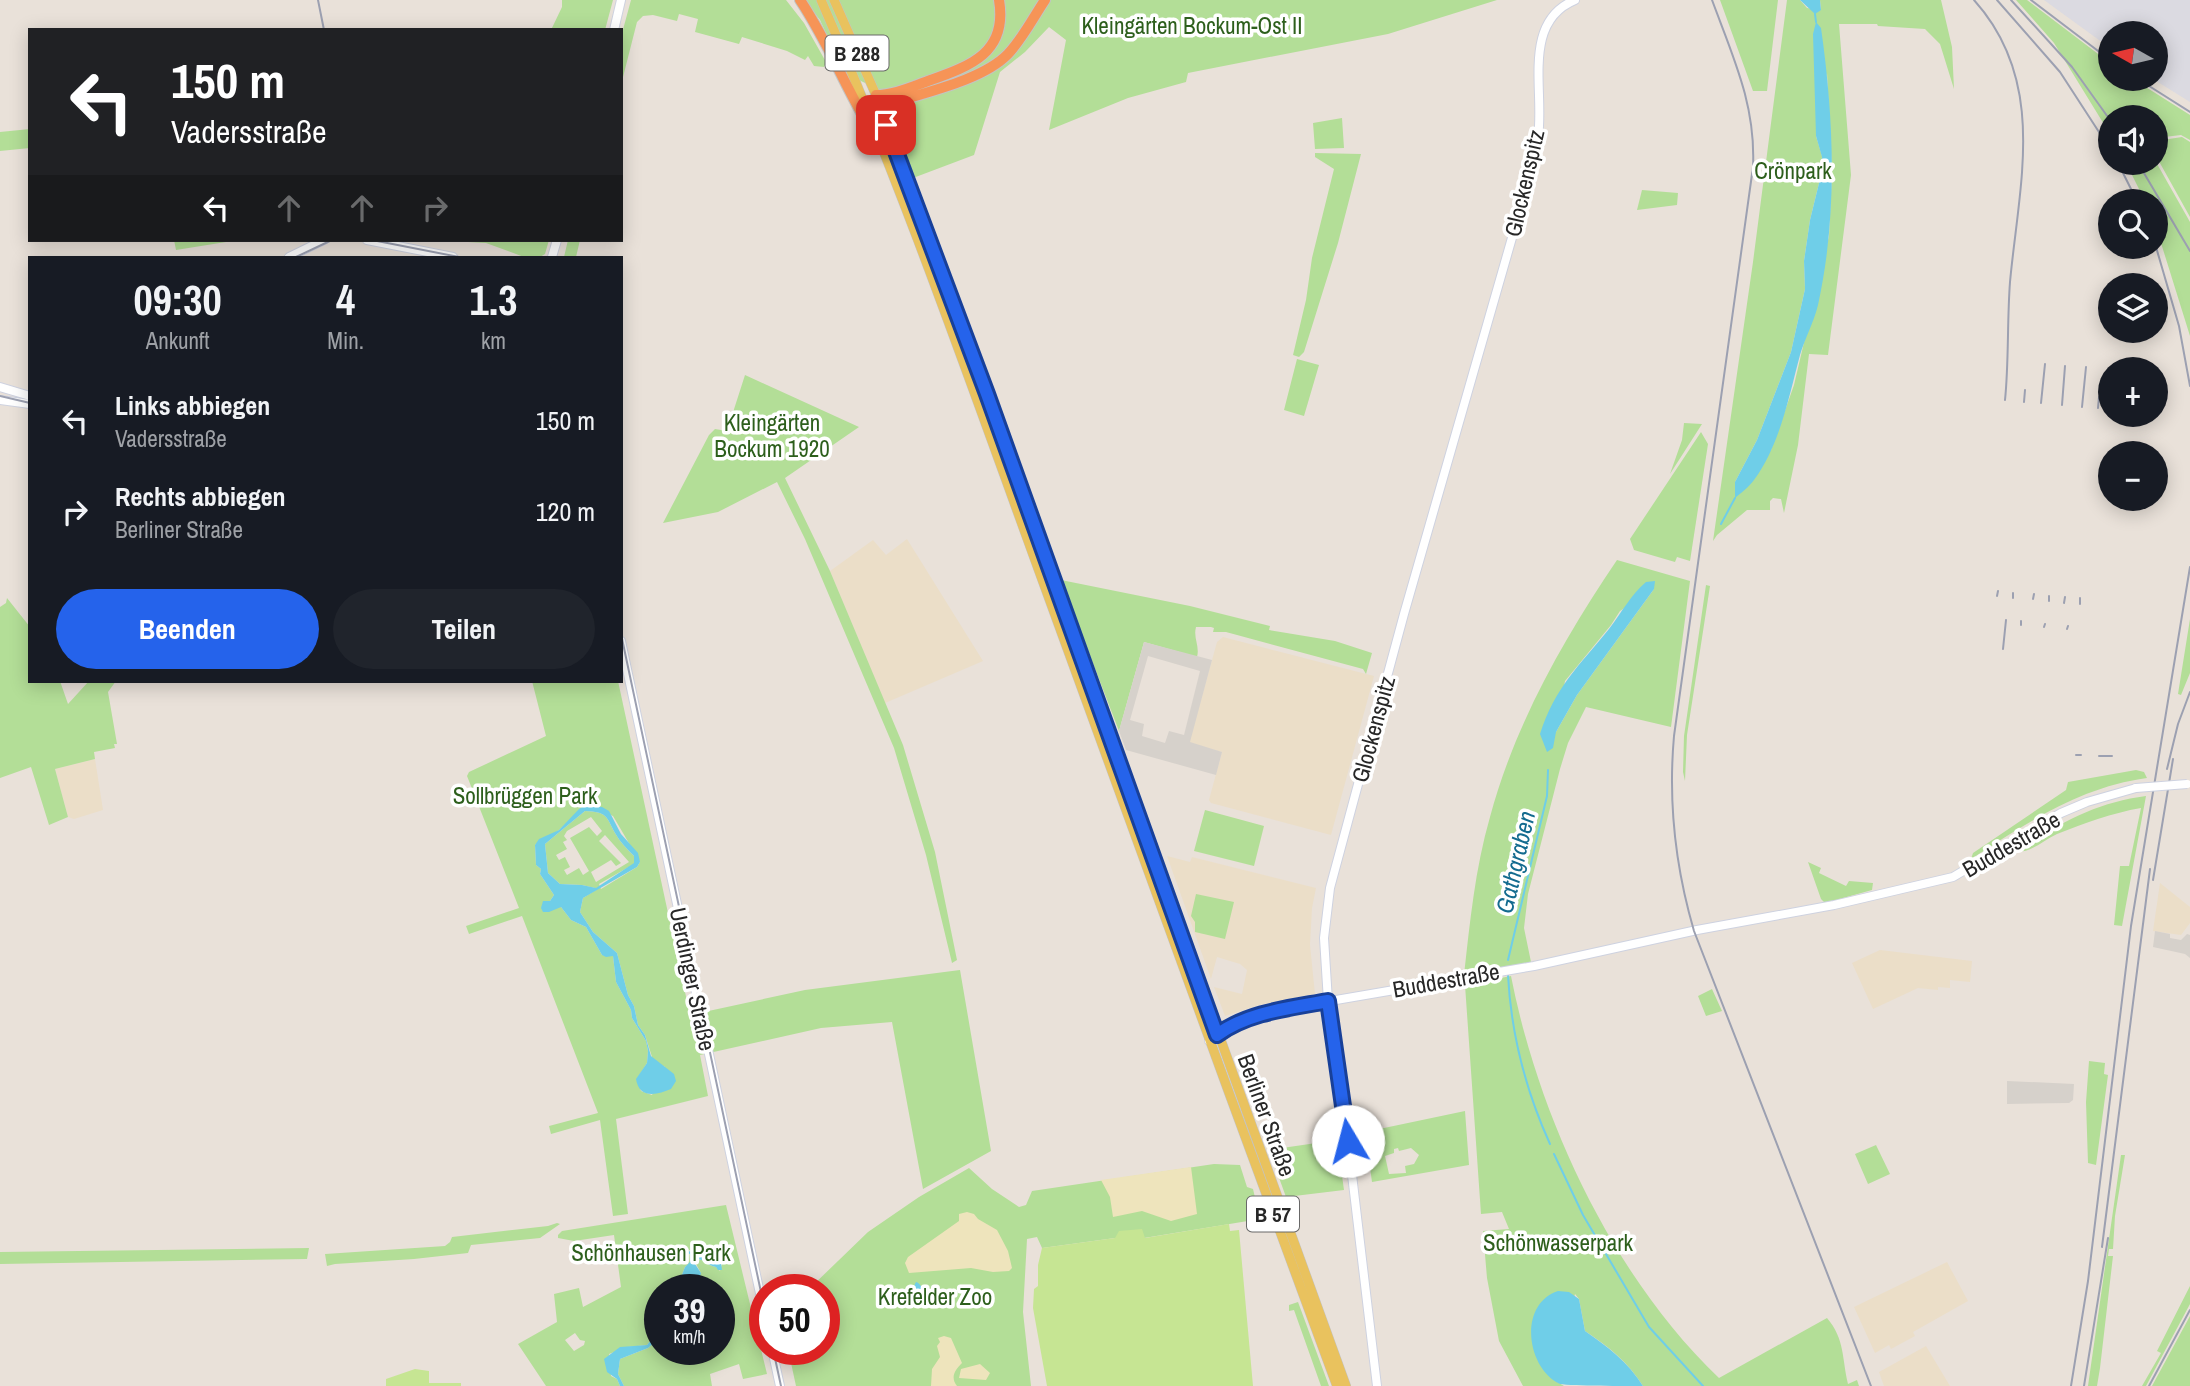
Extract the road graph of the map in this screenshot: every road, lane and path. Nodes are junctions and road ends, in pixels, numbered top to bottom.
1 (621, 0) edge
2 (800, 0) edge
3 (821, 0) edge
4 (834, 0) edge
5 (999, 0) edge
6 (1045, 0) edge
7 (1575, 0) edge
8 (614, 28) edge
9 (876, 95) junction
10 (915, 96) junction
11 (863, 97) junction
12 (880, 107) junction
13 (870, 117) joint
14 (887, 144) junction
15 (320, 242) edge
16 (377, 242) edge
17 (291, 256) edge
18 (448, 256) edge
19 (0, 387) edge
20 (28, 395) edge
21 (0, 400) edge
22 (28, 404) edge
23 (623, 650) edge
24 (2188, 784) edge
25 (1328, 1001) junction
26 (1217, 1035) junction
27 (1209, 1041) junction
28 (756, 1274) edge
29 (775, 1365) edge
30 (780, 1386) edge
31 (1338, 1386) edge
32 (1346, 1386) edge
33 (1375, 1386) edge

1 - 8 main road
2 - 14 highway
3 - 11 main road, Berliner Straße / B 288
4 - 9 main road, Berliner Straße / B 288
5 - 9 highway
6 - 10 highway
7 - 25 main road, Glockenspitz
9 - 12 main road, Berliner Straße / B 288
10 - 12 highway
10 - 14 highway
11 - 12 main road
11 - 13 main road, Berliner Straße / B 288
12 - 14 main road, Berliner Straße / B 57
13 - 14 main road, Berliner Straße / B 57
14 - 26 main road, Berliner Straße / B 57
14 - 27 main road, Berliner Straße / B 57
15 - 17 main road
16 - 18 main road
19 - 20 main road
21 - 22 main road
23 - 28 main road, Uerdinger Straße
24 - 25 main road, Buddestraße, bridge
25 - 26 main road, Buddestraße
25 - 33 main road, Glockenspitz
26 - 27 main road, Buddestraße
26 - 32 main road, Berliner Straße / B 57
27 - 31 main road, Berliner Straße / B 57
29 - 30 main road

